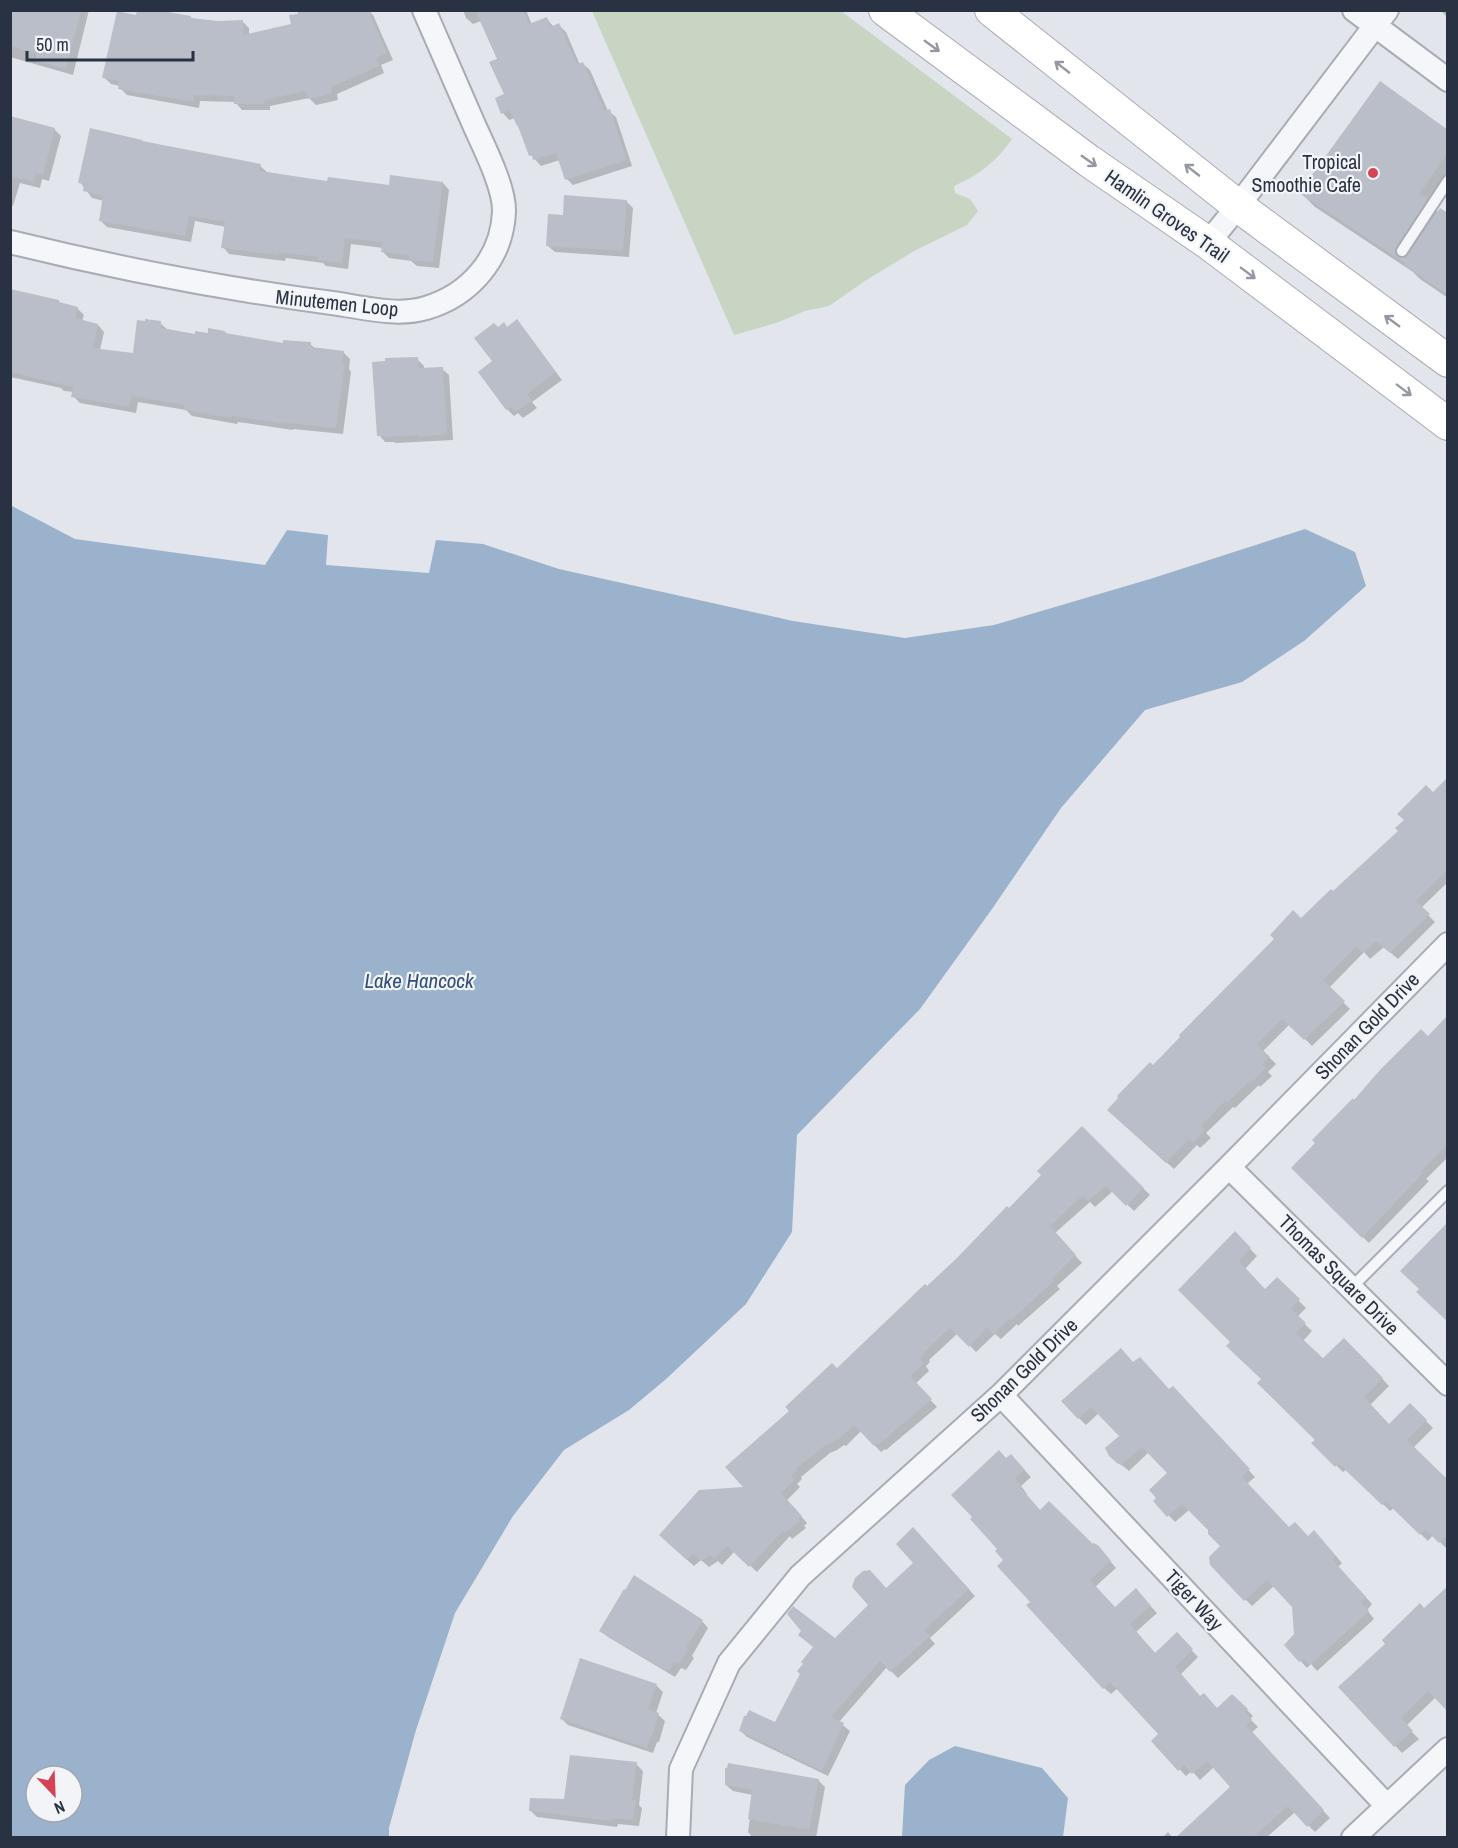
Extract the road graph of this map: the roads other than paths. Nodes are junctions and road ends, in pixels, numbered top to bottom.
1 (424, 10) edge
2 (885, 10) edge
3 (991, 10) edge
4 (1354, 10) edge
5 (1381, 18) edge
6 (1448, 80) edge
7 (1448, 181) edge
8 (1238, 206) junction
9 (10, 242) edge
10 (1208, 243) junction
11 (1402, 251) dead end
12 (1448, 361) edge
13 (1448, 424) edge
14 (1447, 947) edge
15 (1229, 1167) junction
16 (1448, 1191) edge
17 (1352, 1288) junction
18 (1448, 1384) edge
19 (1001, 1395) junction
20 (1448, 1749) edge
21 (1387, 1806) junction
22 (678, 1838) edge
23 (1353, 1838) edge

1 - 9 street, Minutemen Loop
2 -> 10 main road, Hamlin Groves Trail
8 -> 3 main road
4 - 5 street
5 - 6 street
5 - 8 street
7 - 11 lane
8 - 10 street
12 -> 8 main road
10 -> 13 main road, Hamlin Groves Trail
14 - 15 street, Shonan Gold Drive
15 - 17 street, Thomas Square Drive
15 - 19 street, Shonan Gold Drive
16 - 17 lane
17 - 18 street, Thomas Square Drive
19 - 21 street, Tiger Way
19 - 22 street, Shonan Gold Drive
20 - 21 street
21 - 23 street

